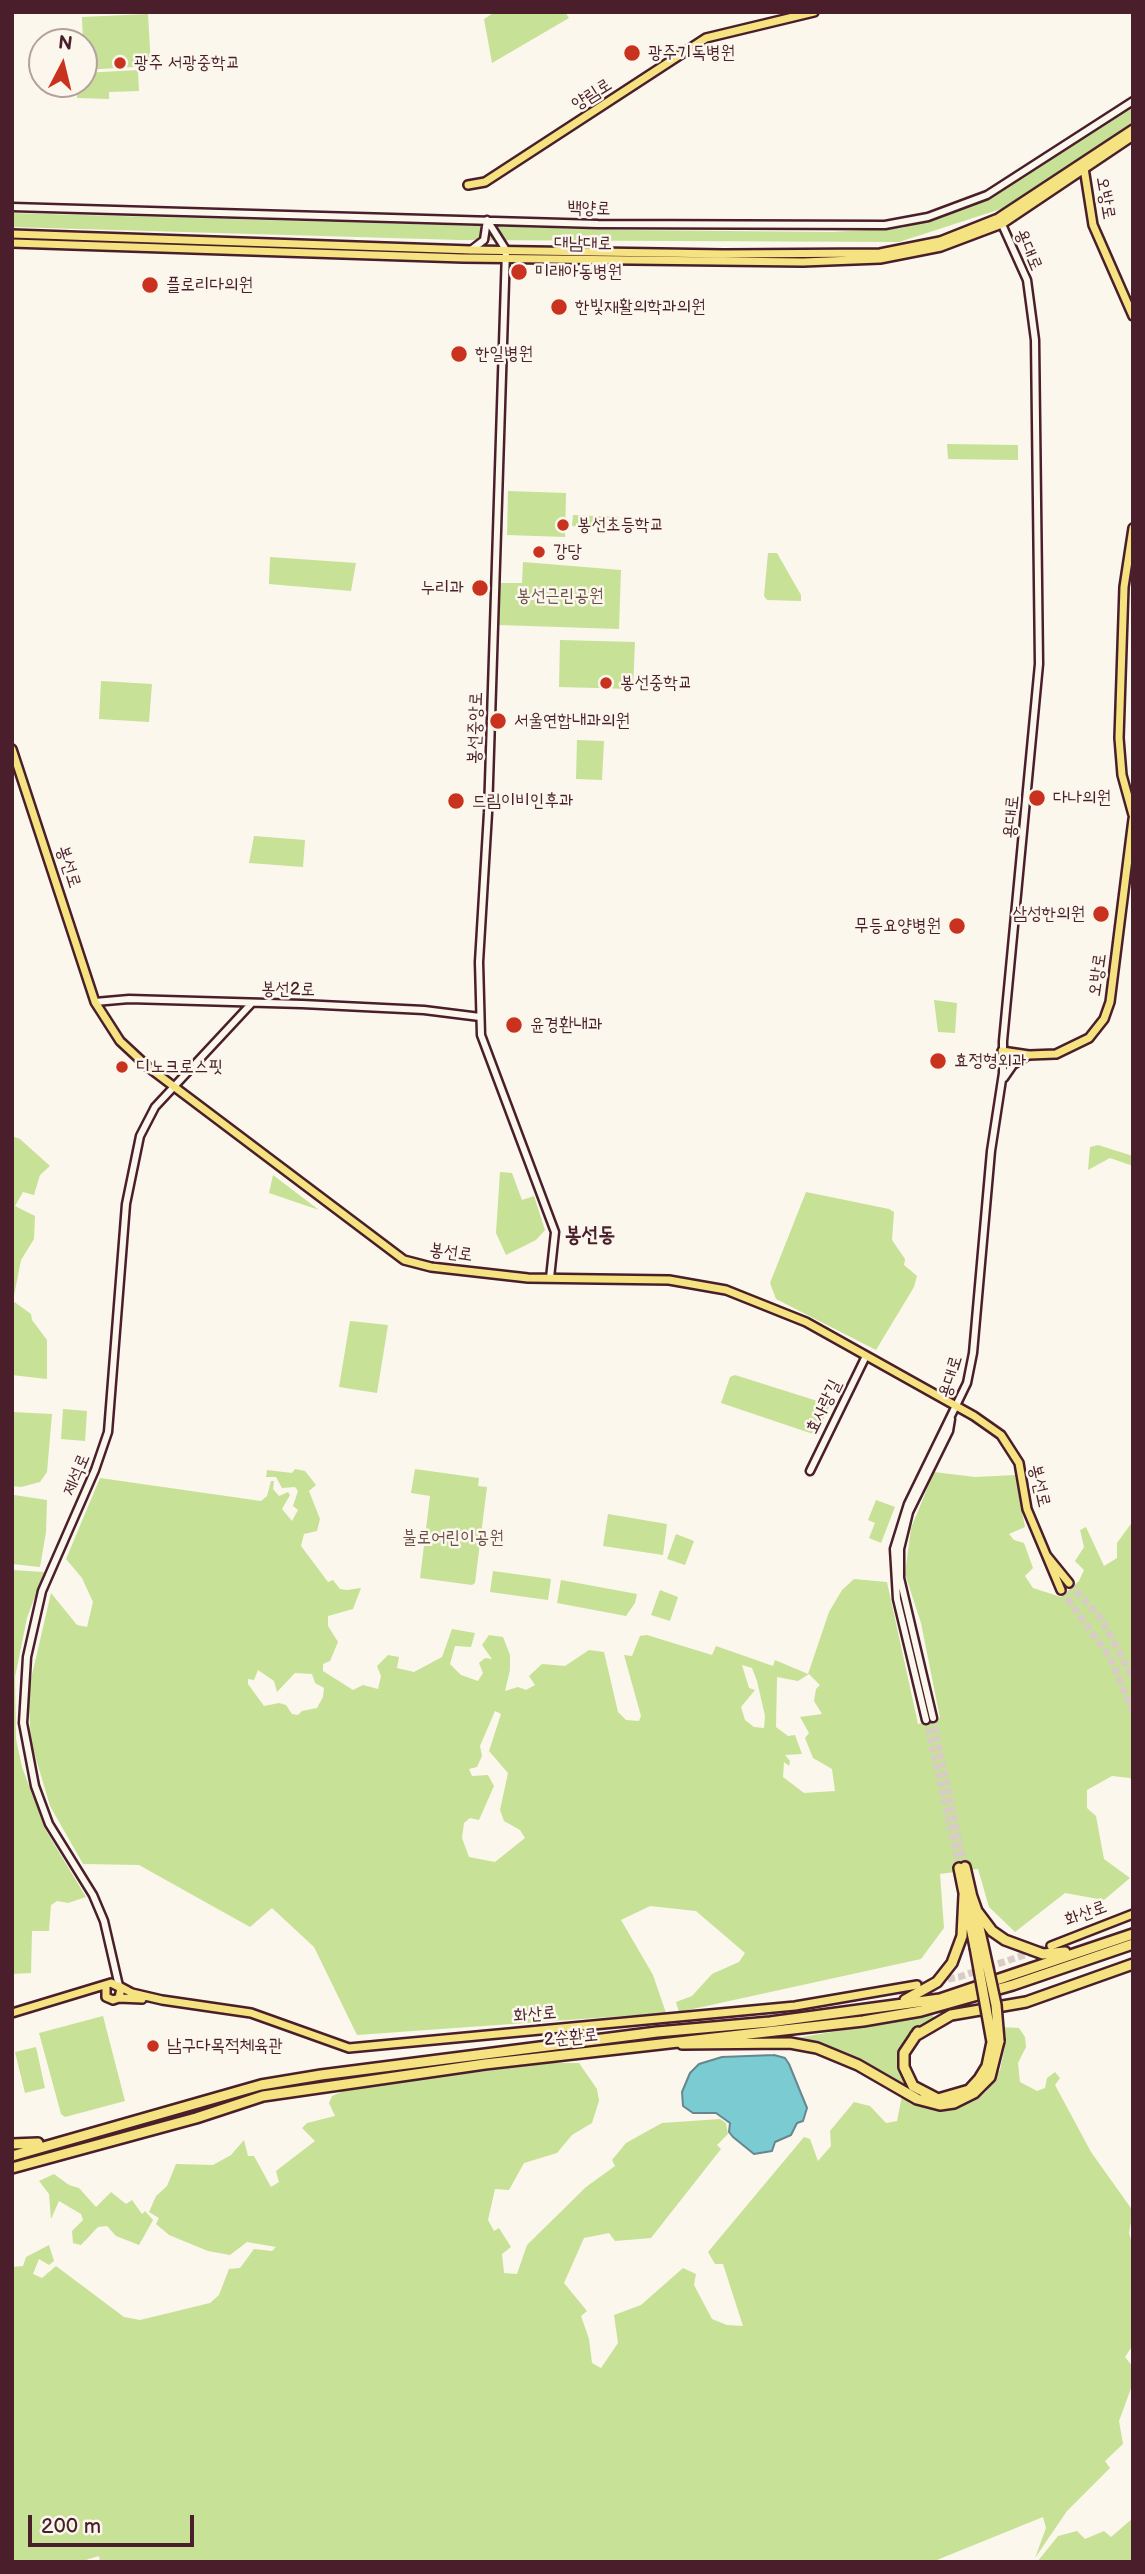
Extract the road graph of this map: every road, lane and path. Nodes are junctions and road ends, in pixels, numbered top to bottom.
1 (814, 12) edge
2 (1133, 101) edge
3 (1133, 127) edge
4 (1133, 138) edge
5 (1121, 141) junction
6 (1084, 166) junction
7 (468, 185) dead end
8 (12, 207) edge
9 (487, 220) junction
10 (1000, 221) junction
11 (12, 234) edge
12 (12, 243) edge
13 (471, 250) junction
14 (506, 254) junction
15 (1133, 316) edge
16 (1133, 528) edge
17 (1122, 624) junction
18 (1133, 626) edge
19 (12, 749) edge
20 (1133, 817) edge
21 (95, 1002) junction
22 (251, 1004) junction
23 (480, 1017) junction
24 (1002, 1051) junction
25 (1029, 1055) junction
26 (1001, 1083) junction
27 (174, 1086) junction
28 (550, 1278) junction
29 (866, 1356) junction
30 (957, 1407) junction
31 (810, 1471) dead end
32 (1045, 1553) junction
33 (1069, 1583) tunnel mouth
34 (1061, 1590) tunnel mouth
35 (929, 1719) tunnel mouth
36 (962, 1867) tunnel mouth
37 (967, 1895) junction
38 (1133, 1914) edge
39 (1133, 1934) edge
40 (1118, 1940) junction
41 (1133, 1944) edge
42 (1051, 1946) tunnel mouth
43 (1133, 1964) edge
44 (115, 1972) joint
45 (917, 1985) tunnel mouth
46 (110, 1987) junction
47 (119, 1998) junction
48 (162, 2000) junction
49 (959, 2001) junction
50 (12, 2013) edge
51 (657, 2032) junction
52 (915, 2036) junction
53 (995, 2042) junction
54 (663, 2044) junction
55 (71, 2138) junction
56 (12, 2144) edge
57 (12, 2156) edge
58 (12, 2169) edge

1 - 7 main road, 양림로
2 - 9 street, 백양로
3 - 5 main road, 대남대로
4 - 5 main road, 대남대로
5 - 6 main road, 대남대로
6 - 10 main road, 대남대로
6 - 15 main road, 오방로
8 - 9 street, 백양로
9 - 13 street
9 - 14 street
10 - 14 main road, 대남대로
10 - 24 street, 용대로
11 - 13 main road, 대남대로
12 - 14 main road, 대남대로
13 - 14 main road, 대남대로
14 - 23 street, 봉선중앙로
16 - 17 main road, 오방로
17 - 18 street
17 - 20 main road, 오방로
19 - 21 main road, 봉선로
20 - 25 main road, 오방로
21 - 22 street, 봉선2로
21 - 27 main road, 봉선로
22 - 23 street, 봉선2로
22 - 27 street, 제석로
23 - 28 street, 봉선중앙로
24 - 25 main road, 오방로
24 - 26 street, 용대로
25 - 26 street
26 - 30 street, 용대로
27 - 28 main road, 봉선로
27 - 44 street, 제석로
28 - 29 main road, 봉선로
29 - 30 main road, 봉선로
29 - 31 street, 효사랑길
30 - 32 main road, 봉선로
30 - 35 street, 용대로
32 - 33 main road
32 - 34 main road, 봉선로
36 - 37 highway
37 - 40 highway
37 - 51 highway
37 - 53 highway, bridge
38 - 42 main road, 화산로
39 - 40 highway, 2순환로
40 - 51 highway, 2순환로
41 - 49 highway, 2순환로
43 - 52 highway
44 - 46 main road
45 - 48 main road, 화산로
46 - 47 main road
46 - 47 main road
46 - 48 main road
46 - 50 main road
47 - 48 main road
49 - 52 highway
49 - 54 highway, 2순환로
51 - 55 highway, 2순환로
52 - 53 highway
53 - 54 highway
54 - 58 highway, 2순환로
55 - 56 highway
55 - 57 highway, 2순환로

